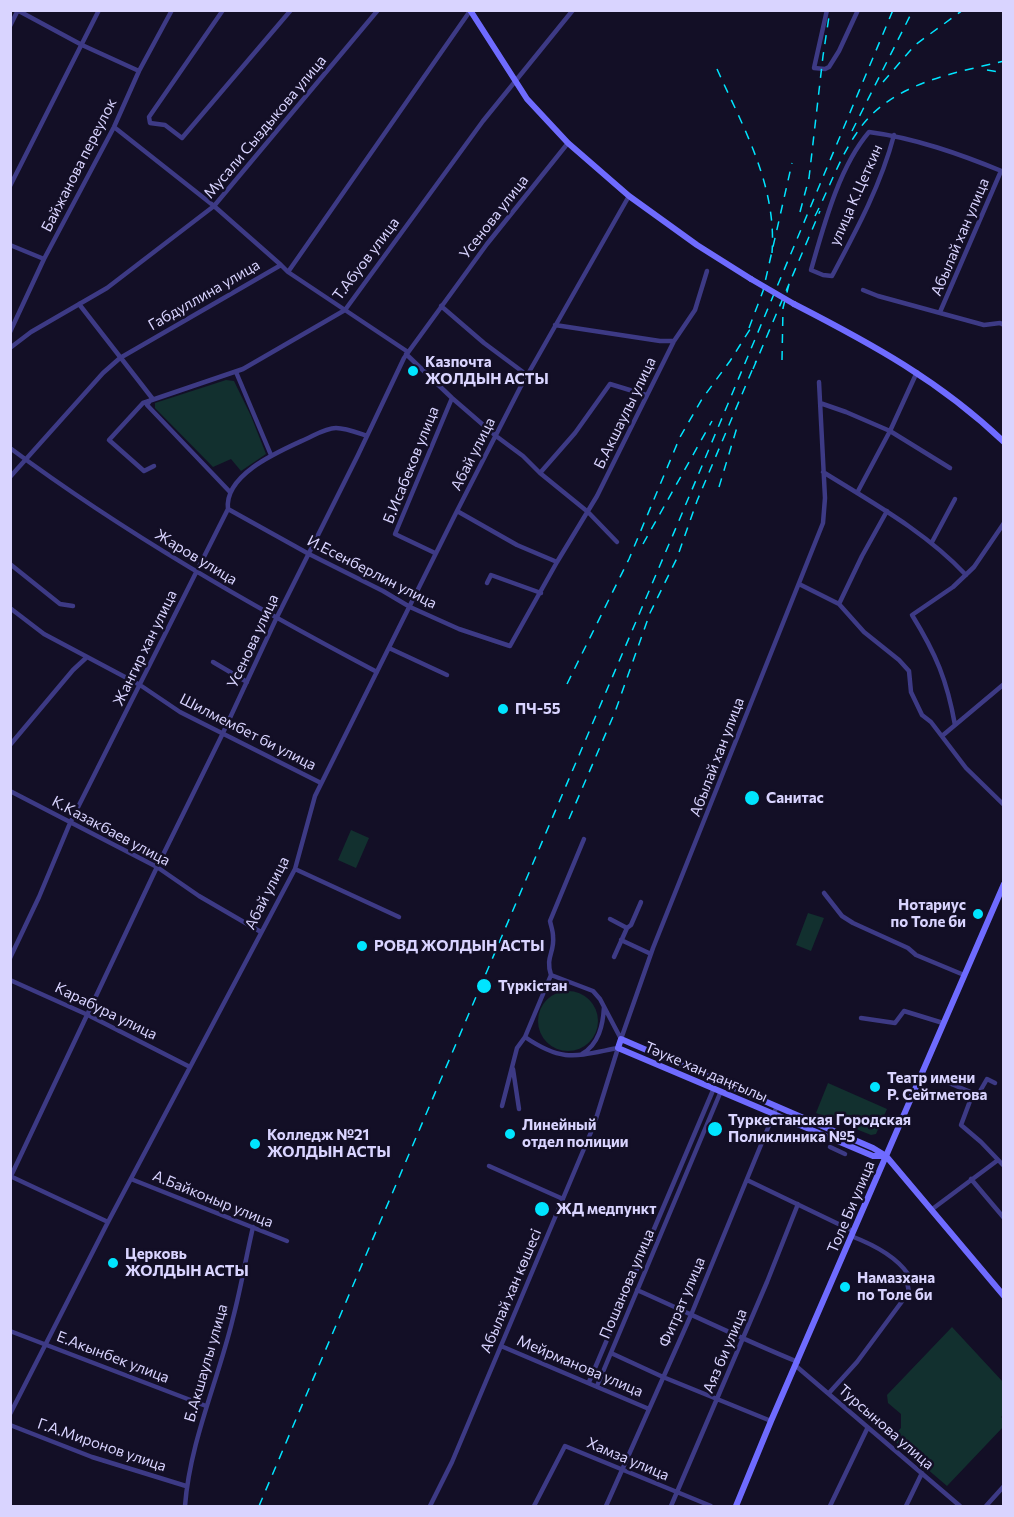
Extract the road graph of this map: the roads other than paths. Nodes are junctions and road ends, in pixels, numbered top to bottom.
1 (99, 10) edge
2 (172, 10) edge
3 (223, 10) edge
4 (291, 10) edge
5 (378, 10) edge
6 (573, 10) edge
7 (827, 10) edge
8 (858, 10) edge
9 (18, 11) edge
10 (470, 11) edge
11 (10, 26) edge
12 (82, 45) junction
13 (139, 71) junction
14 (515, 82) junction
15 (114, 128) junction
16 (894, 135) junction
17 (568, 143) junction
18 (1003, 172) edge
19 (10, 186) edge
20 (629, 196) junction
21 (214, 206) junction
22 (10, 245) edge
23 (44, 259) junction
24 (281, 265) junction
25 (288, 272) junction
26 (708, 272) dead end
27 (863, 290) dead end
28 (79, 304) junction
29 (441, 306) junction
30 (345, 310) junction
31 (940, 312) junction
32 (1002, 322) edge
33 (555, 325) junction
34 (10, 332) edge
35 (674, 341) junction
36 (10, 348) edge
37 (407, 353) junction
38 (120, 358) junction
39 (236, 372) junction
40 (917, 372) junction
41 (527, 375) junction
42 (819, 382) dead end
43 (646, 395) junction
44 (152, 398) junction
45 (452, 398) junction
46 (820, 403) junction
47 (890, 431) junction
48 (367, 436) junction
49 (496, 436) junction
50 (1004, 442) edge
51 (10, 448) edge
52 (271, 455) junction
53 (26, 460) junction
54 (154, 466) dead end
55 (950, 468) dead end
56 (823, 472) junction
57 (540, 473) junction
58 (10, 477) edge
59 (230, 492) junction
60 (857, 493) junction
61 (955, 499) dead end
62 (228, 509) junction
63 (457, 511) junction
64 (887, 511) junction
65 (588, 512) junction
66 (1004, 523) edge
67 (617, 542) dead end
68 (932, 542) junction
69 (435, 553) junction
70 (309, 554) junction
71 (556, 562) junction
72 (10, 564) edge
73 (196, 572) junction
74 (966, 575) junction
75 (487, 583) dead end
76 (799, 584) junction
77 (540, 592) junction
78 (839, 604) junction
79 (73, 606) dead end
80 (410, 607) junction
81 (10, 608) edge
82 (276, 619) junction
83 (510, 646) joint
84 (389, 648) junction
85 (87, 657) junction
86 (213, 662) dead end
87 (377, 672) junction
88 (447, 675) dead end
89 (247, 682) junction
90 (140, 684) junction
91 (1004, 684) edge
92 (956, 725) junction
93 (222, 735) junction
94 (942, 736) junction
95 (10, 745) edge
96 (321, 783) junction
97 (10, 791) edge
98 (1004, 805) edge
99 (70, 823) junction
100 (584, 838) dead end
101 (157, 867) junction
102 (295, 869) junction
103 (1004, 884) edge
104 (824, 893) dead end
105 (641, 902) dead end
106 (399, 917) dead end
107 (610, 919) dead end
108 (627, 928) junction
109 (261, 933) junction
110 (621, 940) junction
111 (651, 954) junction
112 (614, 957) dead end
113 (10, 958) edge
114 (551, 975) junction
115 (964, 975) junction
116 (10, 980) edge
117 (604, 1007) junction
118 (88, 1015) junction
119 (861, 1018) dead end
120 (943, 1023) junction
121 (525, 1037) junction
122 (621, 1039) junction
123 (618, 1048) junction
124 (577, 1056) junction
125 (512, 1066) junction
126 (190, 1067) junction
127 (949, 1083) dead end
128 (994, 1083) dead end
129 (714, 1088) junction
130 (721, 1091) junction
131 (972, 1096) junction
132 (777, 1106) junction
133 (502, 1107) dead end
134 (519, 1109) dead end
135 (774, 1114) junction
136 (830, 1147) dead end
137 (845, 1154) dead end
138 (886, 1156) junction
139 (998, 1160) junction
140 (489, 1166) dead end
141 (1004, 1166) edge
142 (11, 1177) edge
143 (131, 1179) junction
144 (971, 1179) junction
145 (747, 1180) junction
146 (563, 1199) junction
147 (798, 1204) junction
148 (931, 1210) junction
149 (1004, 1218) edge
150 (108, 1222) junction
151 (253, 1227) junction
152 (852, 1234) junction
153 (287, 1240) dead end
154 (637, 1290) junction
155 (1004, 1296) edge
156 (691, 1315) junction
157 (10, 1331) edge
158 (742, 1339) junction
159 (46, 1344) junction
160 (501, 1346) junction
161 (611, 1353) junction
162 (797, 1364) junction
163 (663, 1377) junction
164 (589, 1382) junction
165 (597, 1386) junction
166 (829, 1393) junction
167 (717, 1400) junction
168 (206, 1406) junction
169 (649, 1409) junction
170 (10, 1414) edge
171 (771, 1421) junction
172 (10, 1425) edge
173 (867, 1429) junction
174 (624, 1470) junction
175 (922, 1473) junction
176 (186, 1486) junction
177 (1004, 1486) edge
178 (677, 1492) junction
179 (185, 1506) edge
180 (430, 1506) edge
181 (534, 1506) edge
182 (606, 1506) edge
183 (671, 1506) edge
184 (711, 1506) edge
185 (736, 1506) edge
186 (830, 1506) edge
187 (906, 1506) edge
188 (960, 1506) edge
189 (986, 1506) edge

1 - 12 street
2 - 13 street, Байжанова переулок
3 - 4 street
5 - 21 street, Мусали Сыздыкова улица
6 - 14 street, Т.Абуов улица
7 - 8 street
9 - 11 street
9 - 12 street
10 - 14 street
10 - 25 street
12 - 13 street
12 - 19 street
13 - 15 street, Байжанова переулок
14 - 17 street
14 - 30 street, Т.Абуов улица
15 - 21 street
15 - 23 street, Байжанова переулок
16 - 16 street, улица К.Цеткин
16 - 18 street
17 - 20 street
17 - 29 street, Усенова улица
18 - 31 street, Абылай хан улица
20 - 33 street, Абай улица
20 - 40 street, bridge
21 - 24 street
21 - 28 street, Мусали Сыздыкова улица
22 - 23 street
23 - 34 street, Байжанова переулок
24 - 25 street, Габдуллина улица
24 - 38 street, Габдуллина улица
25 - 30 street, Б.Исабеков улица
26 - 35 street, Б.Акшаулы улица
27 - 31 street
28 - 36 street, Мусали Сыздыкова улица
28 - 38 street
29 - 37 street, Усенова улица
29 - 41 street
30 - 37 street, Б.Исабеков улица
30 - 39 street, Т.Абуов улица
31 - 32 street
33 - 35 street
33 - 41 street, Абай улица
35 - 43 street, Б.Акшаулы улица
37 - 45 street, Б.Исабеков улица
37 - 48 street, Усенова улица
38 - 44 street
38 - 53 street, Габдуллина улица
39 - 44 street, Т.Абуов улица
39 - 52 street
40 - 47 street
40 - 50 street
41 - 49 street, Абай улица
42 - 46 street, Абылай хан улица
43 - 57 street
43 - 65 street, Б.Акшаулы улица
44 - 54 street
44 - 59 street
45 - 49 street, Б.Исабеков улица
45 - 69 street, Б.Исабеков улица
46 - 47 street
46 - 56 street, Абылай хан улица
47 - 55 street
47 - 60 street
48 - 52 street
48 - 70 street, Усенова улица
49 - 57 street, Б.Исабеков улица
49 - 63 street, Абай улица
51 - 53 street, Жаров улица
52 - 59 street
53 - 58 street, Габдуллина улица
53 - 73 street, Жаров улица
56 - 60 street
56 - 76 street, Абылай хан улица
57 - 65 street, Б.Исабеков улица
59 - 62 street, Жангир хан улица
60 - 64 street
61 - 68 street
62 - 70 street, И.Есенберлин улица
62 - 73 street, Жангир хан улица
63 - 69 street, Абай улица
63 - 71 street
64 - 68 street
64 - 78 street
65 - 67 street, Б.Исабеков улица
65 - 71 street, Б.Акшаулы улица
66 - 74 street
68 - 74 street
69 - 80 street, Абай улица
70 - 80 street, И.Есенберлин улица
70 - 82 street, Усенова улица
71 - 77 street, Б.Акшаулы улица
72 - 79 street
73 - 82 street, Жаров улица
73 - 90 street, Жангир хан улица
74 - 92 street
75 - 77 street
76 - 78 street
76 - 111 street, Абылай хан улица
77 - 83 street, Б.Акшаулы улица
78 - 94 street
80 - 83 street, И.Есенберлин улица
80 - 84 street, Абай улица
81 - 85 street, Шилмембет би улица
82 - 87 street, Жаров улица
82 - 89 street, Усенова улица
84 - 87 street, Абай улица
84 - 88 street
85 - 90 street, Шилмембет би улица
85 - 95 street
86 - 89 street
87 - 96 street, Абай улица
89 - 93 street, Усенова улица
90 - 93 street, Шилмембет би улица
90 - 99 street, Жангир хан улица
91 - 92 street
92 - 94 street
93 - 96 street, Шилмембет би улица
93 - 101 street, Усенова улица
94 - 98 street
96 - 102 street, Абай улица
97 - 99 street, К.Казакбаев улица
99 - 101 street, К.Казакбаев улица
99 - 113 street, Жангир хан улица
100 - 114 street
101 - 109 street, К.Казакбаев улица
101 - 118 street, Усенова улица
102 - 106 street
102 - 109 street, Абай улица
103 - 115 street, Толе Би улица
104 - 115 street
105 - 108 street
107 - 108 street
108 - 110 street
109 - 126 street, Абай улица
110 - 111 street
110 - 112 street
111 - 122 street, Абылай хан улица
114 - 117 street
114 - 121 street
115 - 120 street, Толе Би улица
116 - 118 street, Карабура улица
117 - 122 street
117 - 124 street
118 - 126 street, Карабура улица
118 - 142 street, Усенова улица
119 - 120 street
120 - 138 street, Толе Би улица
121 - 124 street
121 - 125 street
122 - 123 street, Абылай хан улица
122 - 132 street, Тәуке хан даңғылы
123 - 124 street
123 - 129 street, Тәуке хан даңғылы
123 - 146 street, Абылай хан көшесі
125 - 133 street
125 - 134 street
126 - 143 street, Абай улица
127 - 131 street
128 - 131 street
129 - 130 street, Тәуке хан даңғылы
129 - 164 street, Пошанова улица
130 - 135 street, Тәуке хан даңғылы
130 - 154 street, Пошанова улица
131 - 139 street
132 - 135 street, Фитрат улица
132 - 138 street, Тәуке хан даңғылы
135 - 138 street, Тәуке хан даңғылы
135 - 145 street, Фитрат улица
136 - 137 street
138 - 148 street, Тәуке хан даңғылы
138 - 152 street, Толе Би улица
139 - 141 street
139 - 144 street
140 - 146 street
142 - 150 street
143 - 150 street, Абай улица
143 - 151 street, А.Байконыр улица
144 - 148 street
144 - 149 street
145 - 147 street
145 - 156 street, Фитрат улица
146 - 160 street, Абылай хан көшесі
147 - 152 street
147 - 158 street, Аяз би улица
148 - 155 street, Тәуке хан даңғылы
150 - 159 street, Абай улица
151 - 153 street, А.Байконыр улица
151 - 168 street, Б.Акшаулы улица
152 - 162 street, Толе Би улица
152 - 166 street
154 - 156 street, Турсынова улица
154 - 161 street, Пошанова улица
156 - 158 street, Турсынова улица
156 - 163 street, Фитрат улица
157 - 159 street, Е.Акынбек улица
158 - 162 street, Турсынова улица
158 - 167 street, Аяз би улица
159 - 168 street, Е.Акынбек улица
159 - 170 street, Абай улица
160 - 164 street, Мейрманова улица
160 - 180 street, Абылай хан көшесі
161 - 163 street
161 - 165 street, Пошанова улица
162 - 166 street, Турсынова улица
162 - 171 street, Толе Би улица
163 - 167 street
163 - 169 street, Фитрат улица
164 - 165 street, Мейрманова улица
165 - 169 street, Мейрманова улица
166 - 173 street, Турсынова улица
167 - 171 street
167 - 178 street, Аяз би улица
168 - 176 street, Б.Акшаулы улица
169 - 174 street, Фитрат улица
171 - 185 street, Толе Би улица
172 - 176 street, Г.А.Миронов улица
173 - 175 street, Турсынова улица
173 - 186 street
174 - 178 street, Хамза улица
174 - 181 street, Хамза улица
174 - 182 street, Фитрат улица
175 - 187 street
175 - 188 street, Турсынова улица
176 - 179 street, Б.Акшаулы улица
177 - 189 street
178 - 183 street, Аяз би улица
178 - 184 street, Хамза улица

